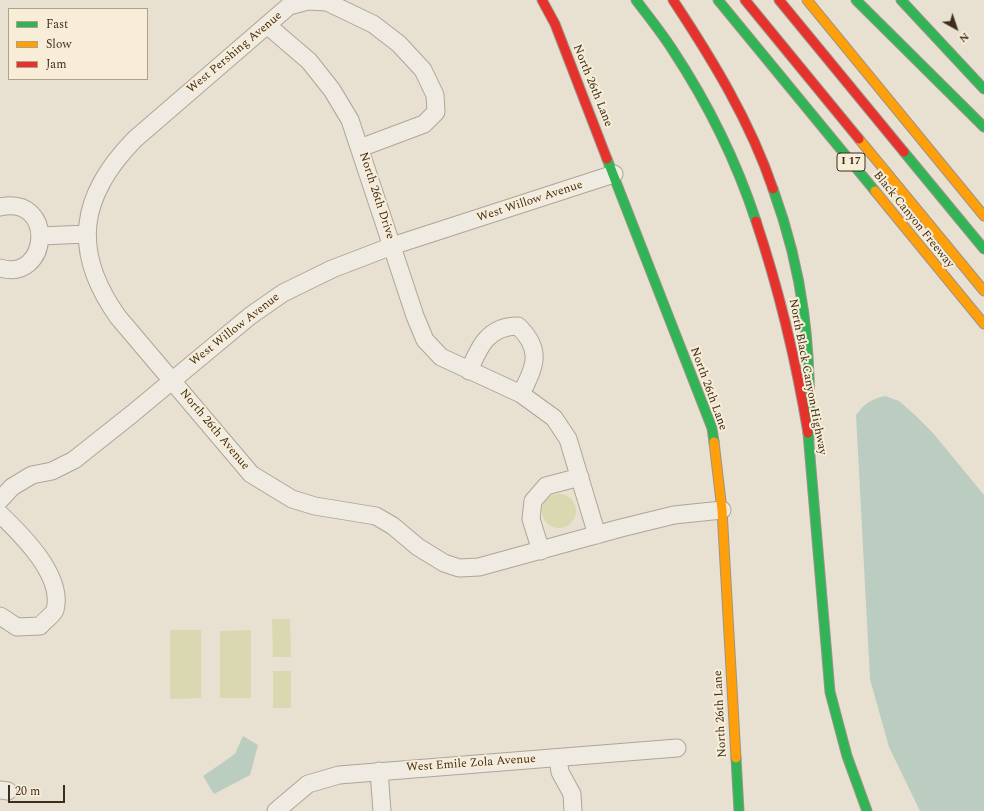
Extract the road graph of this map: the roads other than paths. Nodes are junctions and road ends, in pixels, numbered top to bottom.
1 (542, 0) edge
2 (636, 0) edge
3 (673, 0) edge
4 (718, 0) edge
5 (745, 0) edge
6 (779, 0) edge
7 (807, 0) edge
8 (856, 0) edge
9 (901, 0) edge
10 (267, 26) junction
11 (984, 89) edge
12 (984, 127) edge
13 (360, 148) junction
14 (614, 174) junction
15 (0, 207) edge
16 (984, 216) edge
17 (86, 234) junction
18 (41, 236) junction
19 (392, 246) junction
20 (984, 249) edge
21 (0, 268) edge
22 (984, 291) edge
23 (984, 324) edge
24 (469, 371) junction
25 (172, 380) junction
26 (521, 394) junction
27 (809, 440) junction
28 (580, 477) junction
29 (0, 500) edge
30 (722, 510) junction
31 (0, 514) edge
32 (597, 535) junction
33 (541, 550) junction
34 (0, 616) edge
35 (677, 748) dead end
36 (558, 758) junction
37 (379, 771) junction
38 (276, 811) edge
39 (382, 811) edge
40 (573, 811) edge
41 (739, 811) edge
42 (867, 811) edge

1 - 14 main road, North 26th Lane
2 - 27 main road, North Black Canyon Highway
3 - 27 main road
4 - 23 main road, Black Canyon Freeway / I 17
5 - 22 main road
6 - 20 main road
7 - 16 main road
8 - 12 main road
9 - 11 main road
10 - 13 street, North 26th Drive
10 - 13 street, West Pershing Avenue
10 - 17 street, West Pershing Avenue
13 - 19 street, North 26th Drive
14 - 19 street, West Willow Avenue
14 - 30 main road, North 26th Lane
15 - 18 street
17 - 18 street
17 - 25 street, North 26th Avenue
18 - 21 street
19 - 24 street, North 26th Drive
19 - 25 street, West Willow Avenue
24 - 26 street, North 26th Drive
24 - 26 street
25 - 29 street, West Willow Avenue
25 - 33 street, North 26th Avenue
26 - 28 street, North 26th Drive
27 - 42 main road, North Black Canyon Highway
28 - 32 street, North 26th Drive
28 - 33 street
30 - 32 street, North 26th Avenue
30 - 41 main road, North 26th Lane
31 - 34 street
32 - 33 street, North 26th Avenue
35 - 36 street, West Emile Zola Avenue
36 - 37 street, West Emile Zola Avenue
36 - 40 street
37 - 38 street, West Emile Zola Avenue
37 - 39 street

